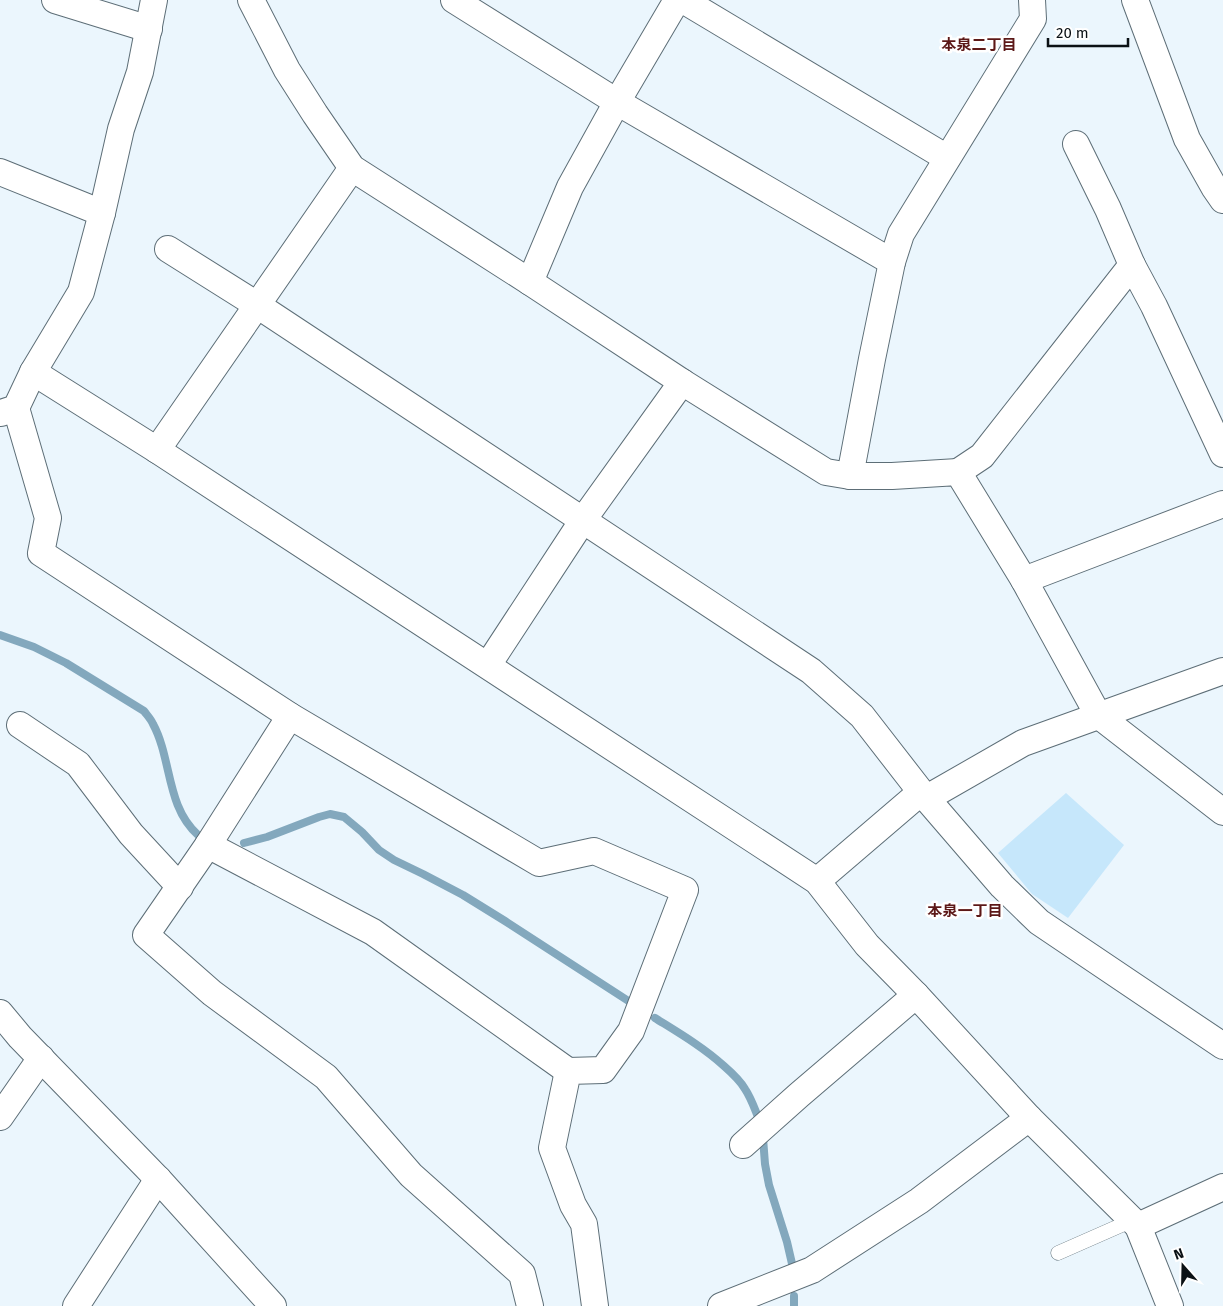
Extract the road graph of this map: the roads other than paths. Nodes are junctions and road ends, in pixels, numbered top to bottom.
1 (55, 0) edge
2 (154, 0) edge
3 (251, 0) edge
4 (454, 0) edge
5 (677, 0) edge
6 (683, 0) edge
7 (1032, 0) edge
8 (1135, 0) edge
9 (149, 29) junction
10 (617, 102) junction
11 (1076, 144) dead end
12 (947, 158) junction
13 (352, 168) junction
14 (0, 172) edge
15 (1223, 200) edge
16 (102, 213) junction
17 (168, 249) dead end
18 (892, 262) junction
19 (1132, 265) junction
20 (530, 282) junction
21 (258, 305) junction
22 (33, 372) junction
23 (682, 382) junction
24 (8, 411) edge
25 (158, 450) junction
26 (1223, 454) edge
27 (958, 472) junction
28 (850, 476) junction
29 (1223, 504) edge
30 (583, 520) junction
31 (1024, 580) junction
32 (488, 665) junction
33 (1223, 671) edge
34 (1098, 715) junction
35 (290, 716) junction
36 (20, 724) dead end
37 (924, 795) junction
38 (1223, 812) edge
39 (208, 845) junction
40 (817, 881) junction
41 (180, 887) junction
42 (916, 995) junction
43 (0, 1013) edge
44 (1223, 1046) edge
45 (41, 1058) junction
46 (568, 1071) junction
47 (0, 1117) edge
48 (1029, 1118) junction
49 (743, 1145) dead end
50 (158, 1179) junction
51 (1223, 1187) edge
52 (1136, 1223) junction
53 (1058, 1253) dead end
54 (76, 1306) edge
55 (274, 1306) edge
56 (530, 1306) edge
57 (596, 1306) edge
58 (721, 1306) edge
59 (1170, 1306) edge

1 - 9 street
2 - 9 street
3 - 13 street
4 - 10 street
5 - 10 street
6 - 12 street
7 - 12 street
8 - 15 street
9 - 16 street
10 - 18 street
10 - 20 street
11 - 19 street
12 - 18 street
13 - 20 street
13 - 21 street
14 - 16 street
16 - 22 street
17 - 21 street
18 - 28 street
19 - 26 street
19 - 27 street
20 - 23 street
21 - 25 street
21 - 30 street
22 - 24 street
22 - 25 street
23 - 28 street
23 - 30 street
24 - 35 street
25 - 32 street
27 - 28 street
27 - 31 street
29 - 31 street
30 - 32 street
30 - 37 street
31 - 34 street
32 - 40 street
33 - 34 street
34 - 37 street
34 - 38 street
35 - 39 street
35 - 46 street
36 - 41 street
37 - 40 street
37 - 44 street
39 - 41 street
39 - 46 street
40 - 42 street
41 - 56 street
42 - 48 street
42 - 49 street
43 - 45 street
45 - 47 street
45 - 50 street
46 - 57 street
48 - 52 street
48 - 58 street
50 - 54 street
50 - 55 street
51 - 52 street
52 - 53 lane
52 - 59 street

